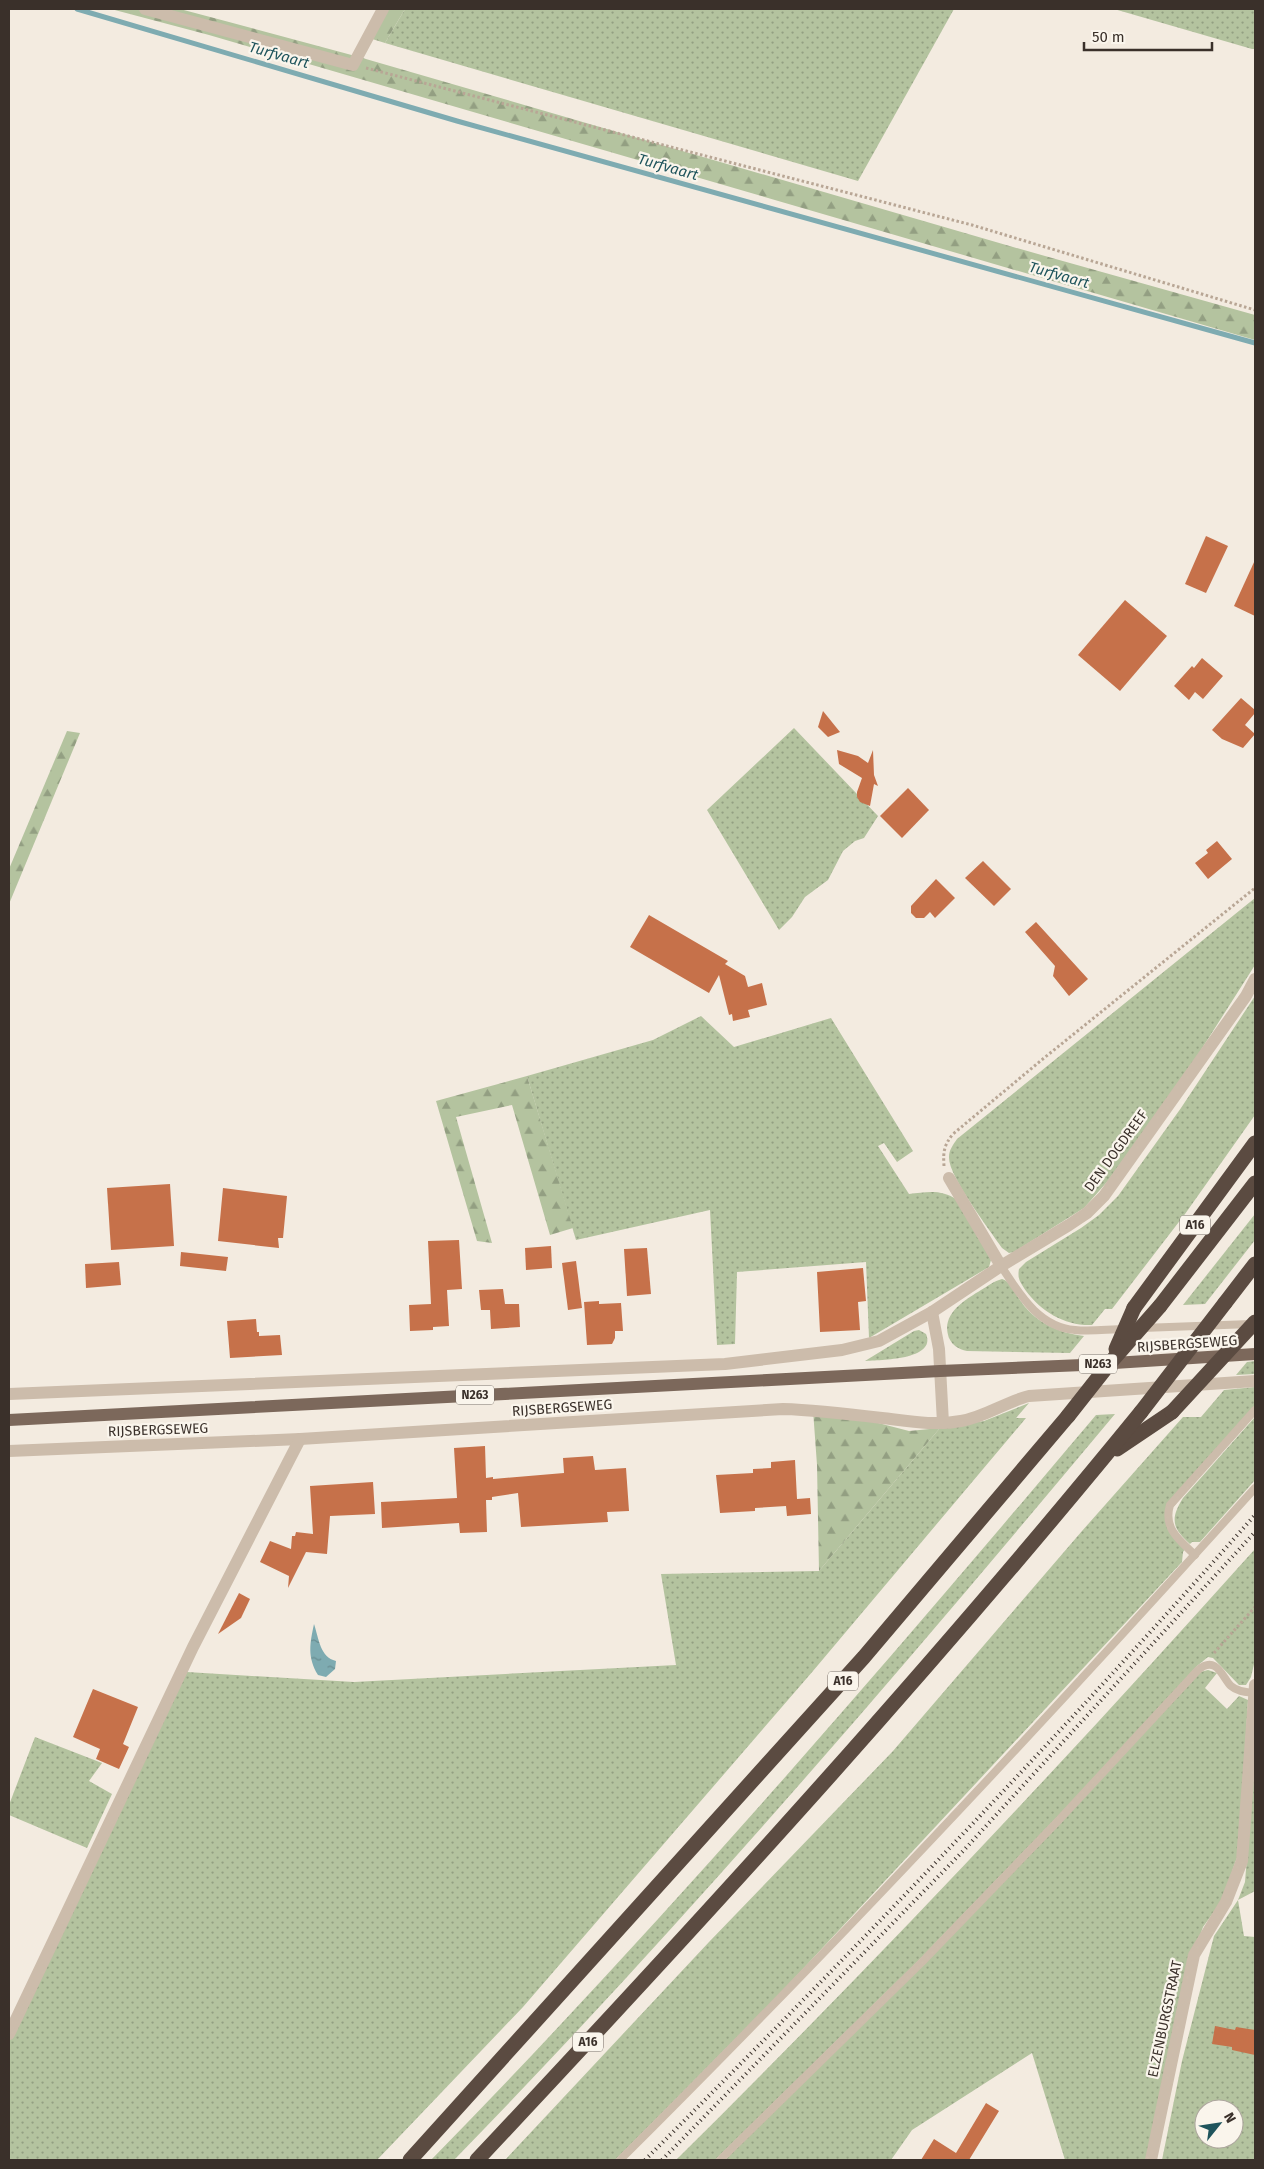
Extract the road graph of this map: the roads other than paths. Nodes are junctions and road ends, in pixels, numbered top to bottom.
1 (145, 9) edge
2 (383, 9) edge
3 (1255, 979) edge
4 (1255, 1143) edge
5 (949, 1178) road end
6 (1255, 1183) edge
7 (1255, 1264) edge
8 (1001, 1266) junction
9 (932, 1312) junction
10 (1255, 1323) edge
11 (1255, 1354) edge
12 (1109, 1364) junction
13 (940, 1371) junction
14 (1255, 1381) edge
15 (9, 1394) edge
16 (1255, 1410) edge
17 (9, 1420) edge
18 (943, 1423) junction
19 (300, 1439) junction
20 (9, 1451) edge
21 (1103, 1458) junction
22 (1255, 1488) edge
23 (1195, 1555) junction
24 (1255, 1689) edge
25 (9, 2034) edge
26 (410, 2160) edge
27 (478, 2160) edge
28 (620, 2160) edge
29 (720, 2160) edge
30 (1151, 2160) edge

1 - 2 street
3 - 8 street, DEN DOGDREEF
4 - 12 highway, A16, bridge
5 - 8 street
6 - 12 highway, A16, bridge
7 - 21 highway, A16, bridge
8 - 9 street, DEN DOGDREEF
8 - 10 lane
9 - 13 street
9 - 15 street
10 - 21 highway, A16, bridge
11 - 13 main road, RIJSBERGSEWEG / N263
12 - 26 highway, A16, bridge
13 - 17 main road, RIJSBERGSEWEG / N263
13 - 18 street
14 - 18 street
16 - 23 lane
18 - 19 street, RIJSBERGSEWEG
19 - 20 street, RIJSBERGSEWEG
19 - 25 street
21 - 27 highway, A16
22 - 23 lane
23 - 28 lane
24 - 29 lane
24 - 30 street, ELZENBURGSTRAAT

